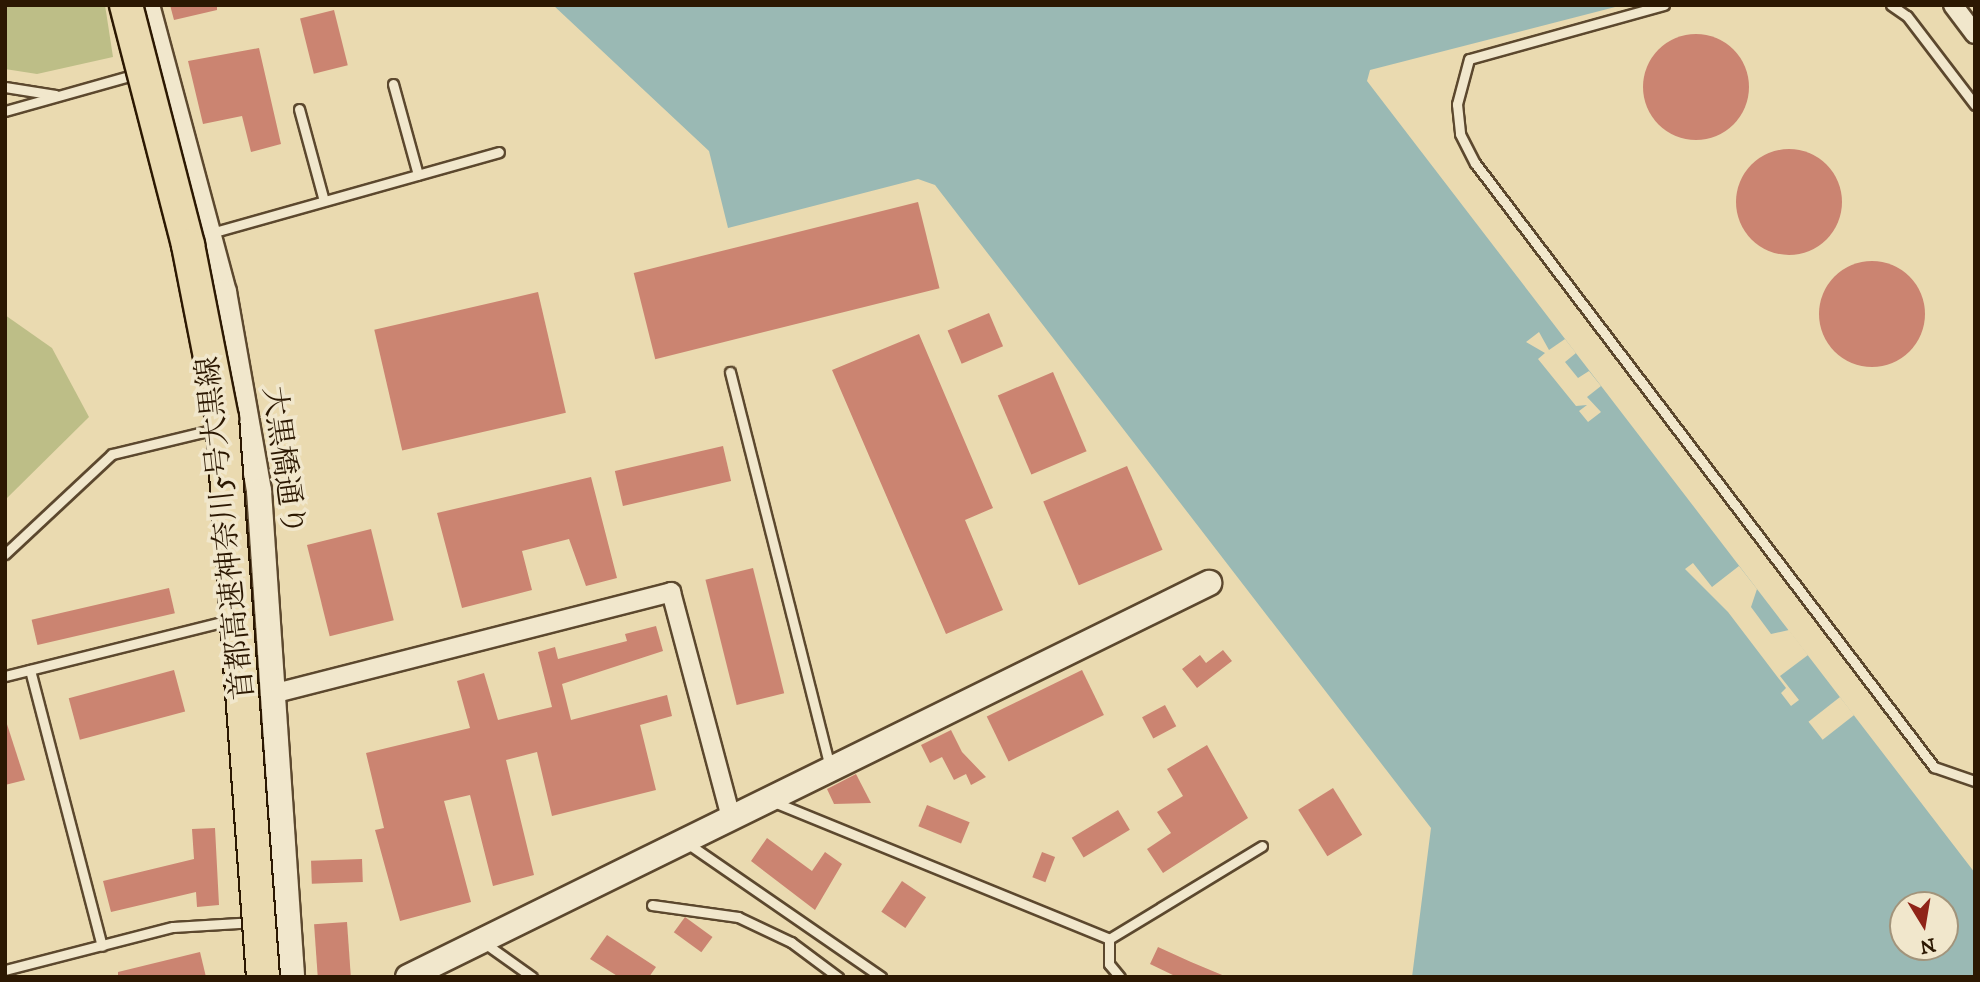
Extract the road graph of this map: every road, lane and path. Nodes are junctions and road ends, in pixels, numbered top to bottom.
1 (119, 5) edge
2 (126, 5) edge
3 (131, 5) edge
4 (147, 5) edge
5 (1664, 5) edge
6 (1891, 5) edge
7 (1953, 5) edge
8 (1975, 34) edge
9 (155, 69) junction
10 (393, 85) dead end
11 (5, 87) edge
12 (56, 94) junction
13 (1975, 105) edge
14 (299, 108) dead end
15 (5, 111) edge
16 (499, 152) dead end
17 (418, 175) junction
18 (324, 201) junction
19 (209, 233) junction
20 (730, 372) dead end
21 (239, 424) junction
22 (5, 554) edge
23 (1209, 583) dead end
24 (255, 614) junction
25 (30, 670) junction
26 (5, 677) edge
27 (272, 694) junction
28 (831, 769) junction
29 (1975, 781) edge
30 (769, 800) junction
31 (732, 818) junction
32 (686, 842) junction
33 (1262, 846) dead end
34 (652, 905) dead end
35 (278, 920) junction
36 (1110, 939) junction
37 (481, 941) junction
38 (102, 946) junction
39 (5, 970) edge
40 (255, 977) edge
41 (262, 977) edge
42 (271, 977) edge
43 (292, 977) edge
44 (408, 977) edge
45 (532, 977) edge
46 (838, 977) edge
47 (881, 977) edge
48 (1120, 977) edge

1 - 40 highway, 首都高速神奈川5号大黒線
2 - 41 highway, 首都高速神奈川5号大黒線, bridge
3 - 9 street, 大黒橋通り
4 - 9 street, 大黒橋通り
5 - 29 lane
6 - 13 lane
7 - 8 street
9 - 12 lane
9 - 19 street, 大黒橋通り
9 - 21 street, 大黒橋通り
10 - 17 lane
11 - 12 lane
12 - 15 lane
14 - 18 lane
16 - 17 lane
17 - 18 lane
18 - 19 lane
19 - 21 street, 大黒橋通り
20 - 28 lane
21 - 22 lane
21 - 24 street, 大黒橋通り
23 - 28 street
24 - 25 lane
24 - 27 street, 大黒橋通り
24 - 35 street, 大黒橋通り
25 - 26 lane
25 - 38 lane
27 - 31 street
27 - 35 street, 大黒橋通り
28 - 30 street
30 - 31 street
30 - 36 lane
31 - 32 street
32 - 37 street
32 - 47 lane
33 - 36 lane
34 - 46 lane
35 - 38 lane
35 - 42 street, 大黒橋通り
35 - 43 street, 大黒橋通り
36 - 48 lane
37 - 44 street
37 - 45 lane
38 - 39 lane

